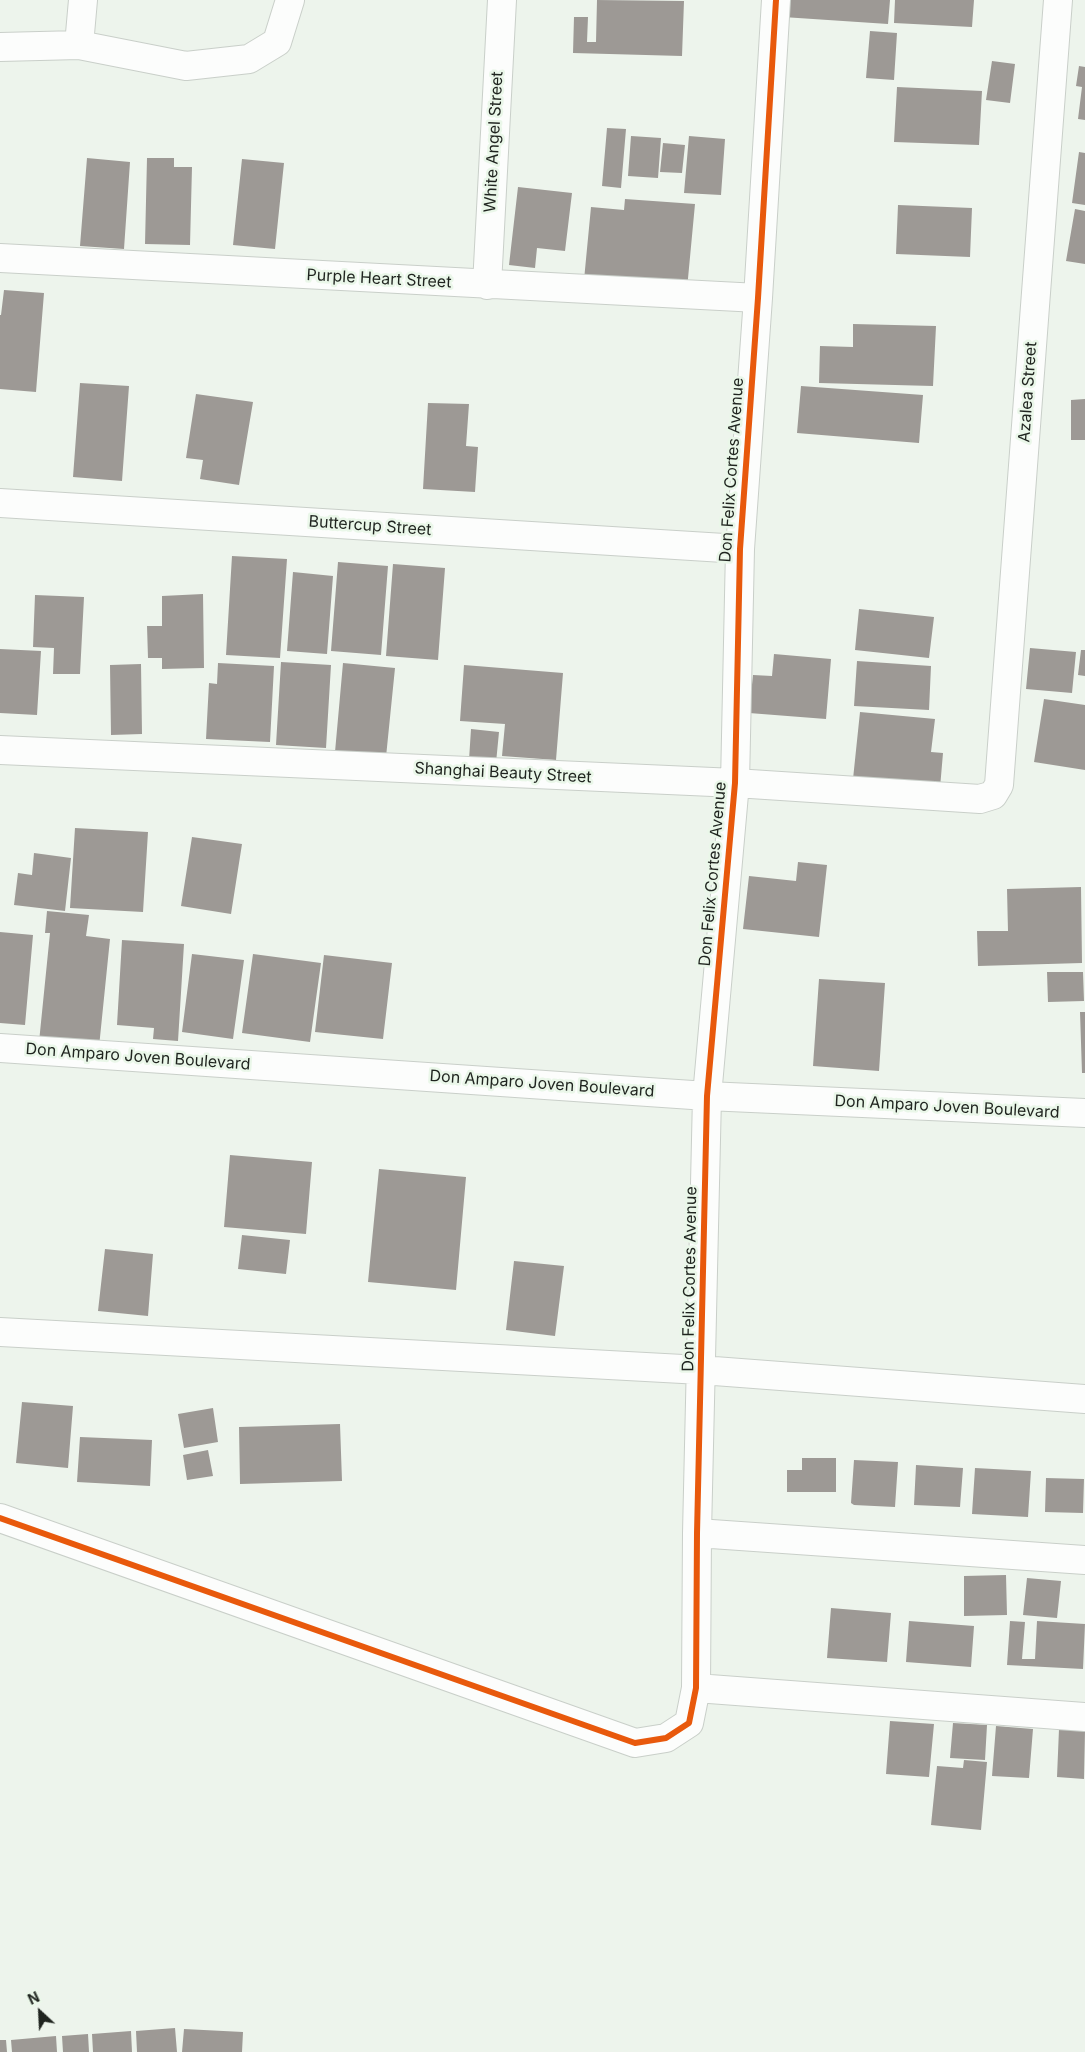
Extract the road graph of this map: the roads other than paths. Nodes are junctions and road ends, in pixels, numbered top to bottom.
1 (83, 0) edge
2 (290, 0) edge
3 (502, 0) edge
4 (776, 0) edge
5 (1058, 0) edge
6 (79, 45) junction
7 (0, 47) edge
8 (0, 258) edge
9 (487, 285) junction
10 (758, 298) junction
11 (0, 503) edge
12 (740, 549) junction
13 (0, 750) edge
14 (736, 784) junction
15 (999, 784) joint
16 (0, 1048) edge
17 (707, 1096) junction
18 (1085, 1113) edge
19 (0, 1332) edge
20 (701, 1370) junction
21 (1085, 1398) edge
22 (0, 1518) edge
23 (697, 1533) junction
24 (1085, 1560) edge
25 (696, 1688) junction
26 (1085, 1717) edge

1 - 6 street
2 - 6 street
3 - 9 street, White Angel Street
4 - 10 street, Don Felix Cortes Avenue
5 - 15 street, Azalea Street
6 - 7 street
8 - 9 street, Purple Heart Street
9 - 10 street, Purple Heart Street
10 - 12 street, Don Felix Cortes Avenue
11 - 12 street, Buttercup Street
12 - 14 street, Don Felix Cortes Avenue
13 - 14 street, Shanghai Beauty Street
14 - 15 street, Shanghai Beauty Street
14 - 17 street, Don Felix Cortes Avenue
16 - 17 street, Don Amparo Joven Boulevard
17 - 18 street, Don Amparo Joven Boulevard
17 - 20 street, Don Felix Cortes Avenue
19 - 20 street
20 - 21 street
20 - 23 street, Don Felix Cortes Avenue
22 - 25 street, Don Felix Cortes Avenue
23 - 24 street
23 - 25 street, Don Felix Cortes Avenue
25 - 26 street

